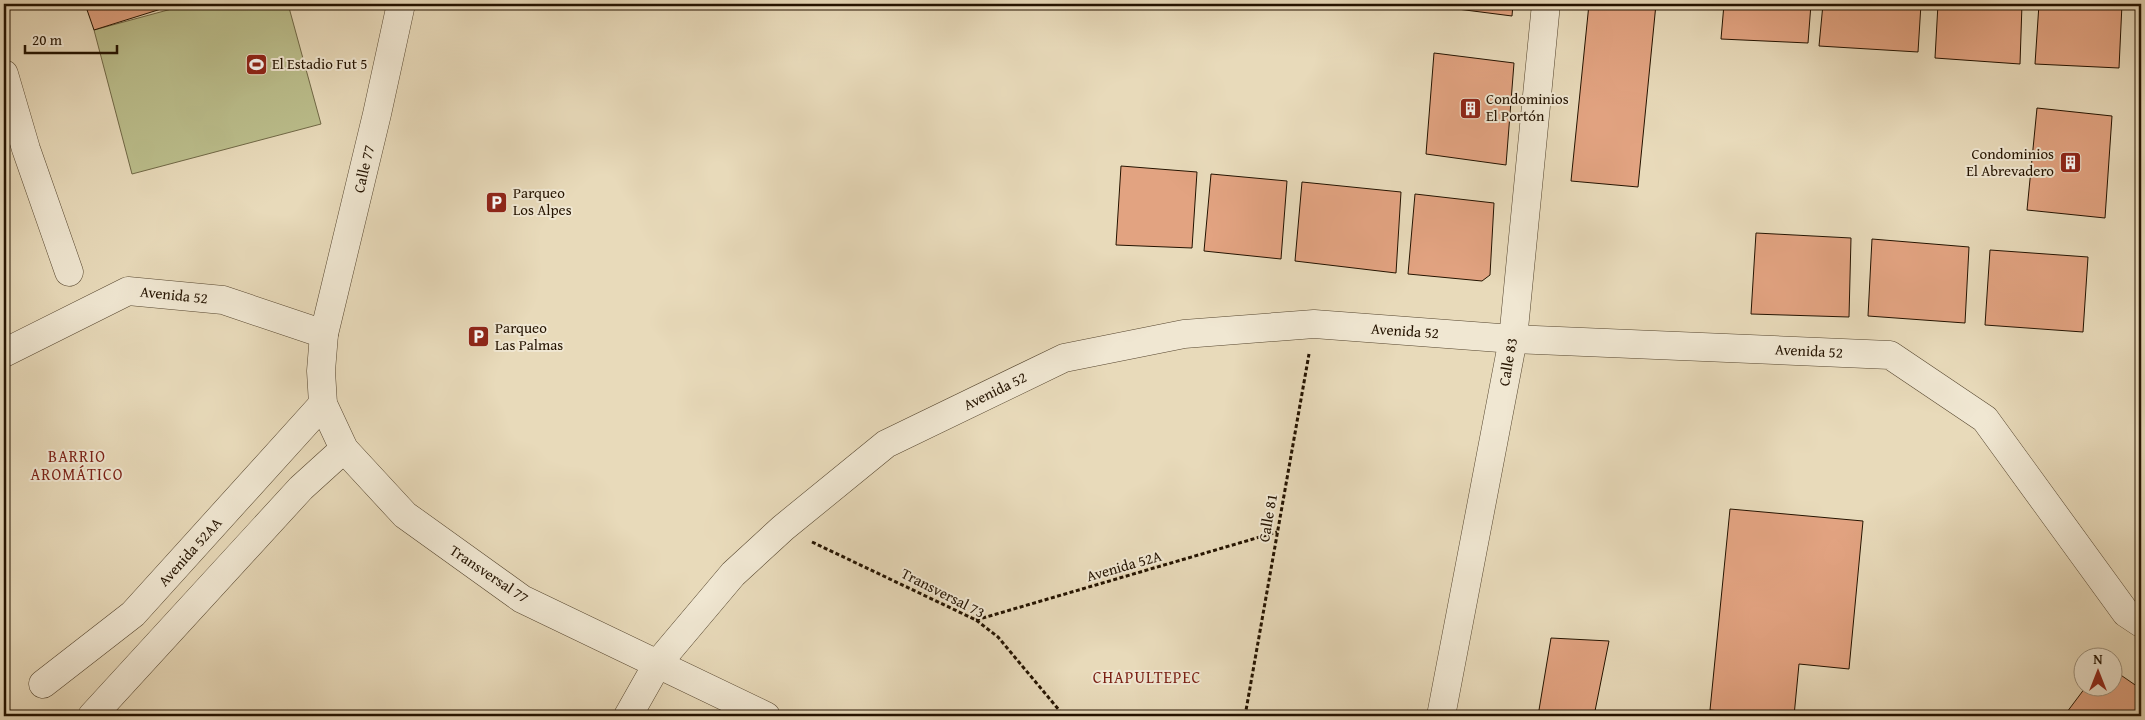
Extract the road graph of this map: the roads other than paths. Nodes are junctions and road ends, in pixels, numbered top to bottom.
1 (401, 4) edge
2 (1546, 4) edge
3 (4, 74) edge
4 (15, 151) edge
5 (69, 272) dead end
6 (324, 334) junction
7 (1513, 339) junction
8 (4, 353) edge
9 (323, 404) junction
10 (344, 449) junction
11 (2141, 623) edge
12 (658, 663) junction
13 (43, 684) dead end
14 (92, 716) edge
15 (628, 716) edge
16 (766, 716) edge
17 (1441, 716) edge

1 - 6 street, Calle 77
2 - 7 street, Calle 83
3 - 4 street
4 - 5 street
6 - 8 street, Avenida 52
6 - 9 street, Transversal 77
7 - 11 street, Avenida 52
7 - 12 street, Avenida 52
7 - 17 street, Calle 83
9 - 10 street, Transversal 77
9 - 13 street, Avenida 52AA
10 - 12 street, Transversal 77
10 - 14 street
12 - 15 street, Avenida 52
12 - 16 street, Transversal 77

